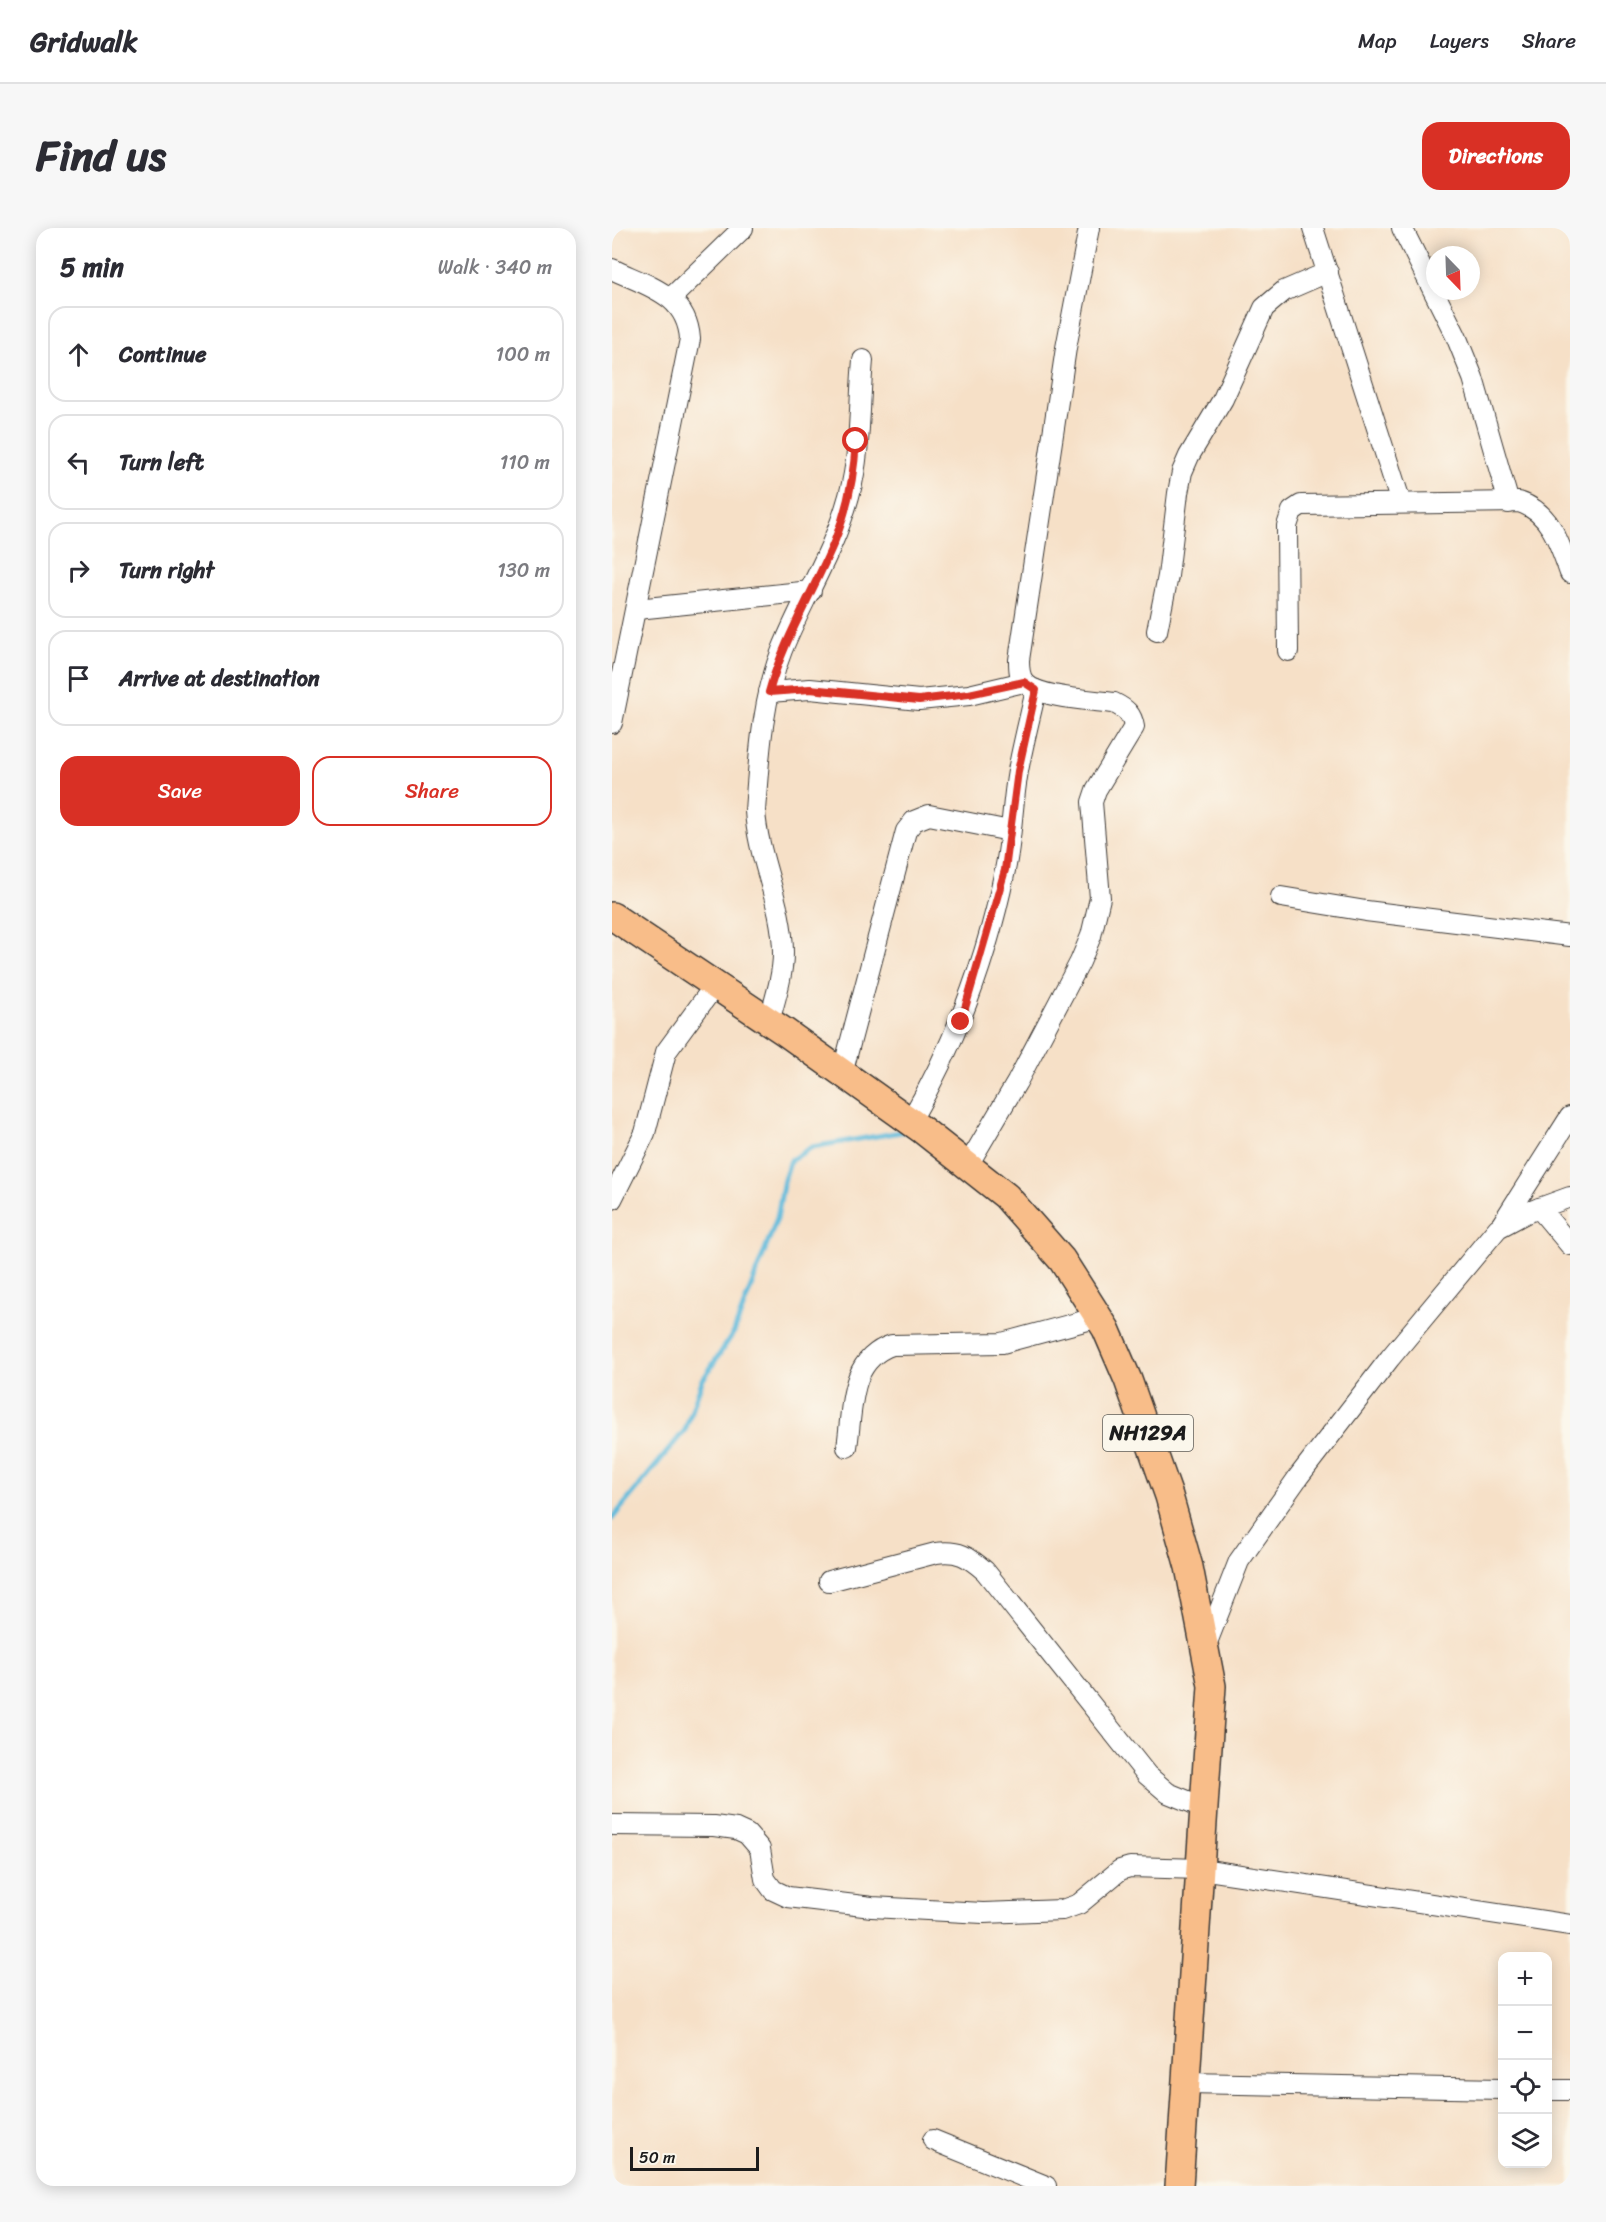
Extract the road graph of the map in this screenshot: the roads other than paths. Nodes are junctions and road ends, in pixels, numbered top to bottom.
1 (743, 228) edge
2 (1089, 228) edge
3 (1313, 228) edge
4 (1402, 228) edge
5 (612, 269) edge
6 (1328, 272) junction
7 (671, 298) junction
8 (862, 360) dead end
9 (1509, 502) junction
10 (1401, 503) junction
11 (1570, 573) edge
12 (811, 591) junction
13 (637, 609) junction
14 (1157, 631) dead end
15 (1288, 651) dead end
16 (1030, 686) junction
17 (769, 692) junction
18 (612, 723) edge
19 (1010, 831) junction
20 (1281, 897) dead end
21 (612, 916) edge
22 (1570, 936) edge
23 (715, 985) junction
24 (769, 1022) junction
25 (842, 1074) junction
26 (1570, 1117) edge
27 (910, 1122) junction
28 (968, 1165) junction
29 (1570, 1197) edge
30 (612, 1199) edge
31 (1539, 1208) junction
32 (1498, 1228) junction
33 (1570, 1245) edge
34 (1099, 1317) junction
35 (847, 1447) dead end
36 (829, 1581) dead end
37 (1206, 1645) junction
38 (1205, 1808) junction
39 (612, 1825) edge
40 (1201, 1869) junction
41 (1570, 1925) edge
42 (1186, 2083) junction
43 (1498, 2089) edge
44 (1552, 2090) edge
45 (1570, 2090) edge
46 (933, 2140) dead end
47 (1046, 2186) edge
48 (1179, 2186) edge

1 - 7 street
2 - 16 street
3 - 6 street
4 - 9 street
5 - 7 street
6 - 10 street
6 - 14 street
7 - 13 street
8 - 12 street
9 - 10 street
9 - 11 street
10 - 15 street
12 - 13 street
12 - 17 street
13 - 18 street
16 - 17 street
16 - 19 street
16 - 28 street
17 - 24 street
19 - 25 street
19 - 27 street
20 - 22 street
21 - 23 highway, NH129A
23 - 24 highway, NH129A
23 - 30 street
24 - 25 highway, NH129A
25 - 27 highway, NH129A
26 - 32 street
27 - 28 highway, NH129A
28 - 34 highway, NH129A
29 - 31 street
31 - 32 street
31 - 33 street
32 - 37 street
34 - 35 street
34 - 37 highway, NH129A
36 - 38 street
37 - 38 highway, NH129A
38 - 40 highway, NH129A
39 - 40 street
40 - 41 street
40 - 42 highway, NH129A
42 - 43 street
42 - 48 highway, NH129A
44 - 45 street
46 - 47 street

